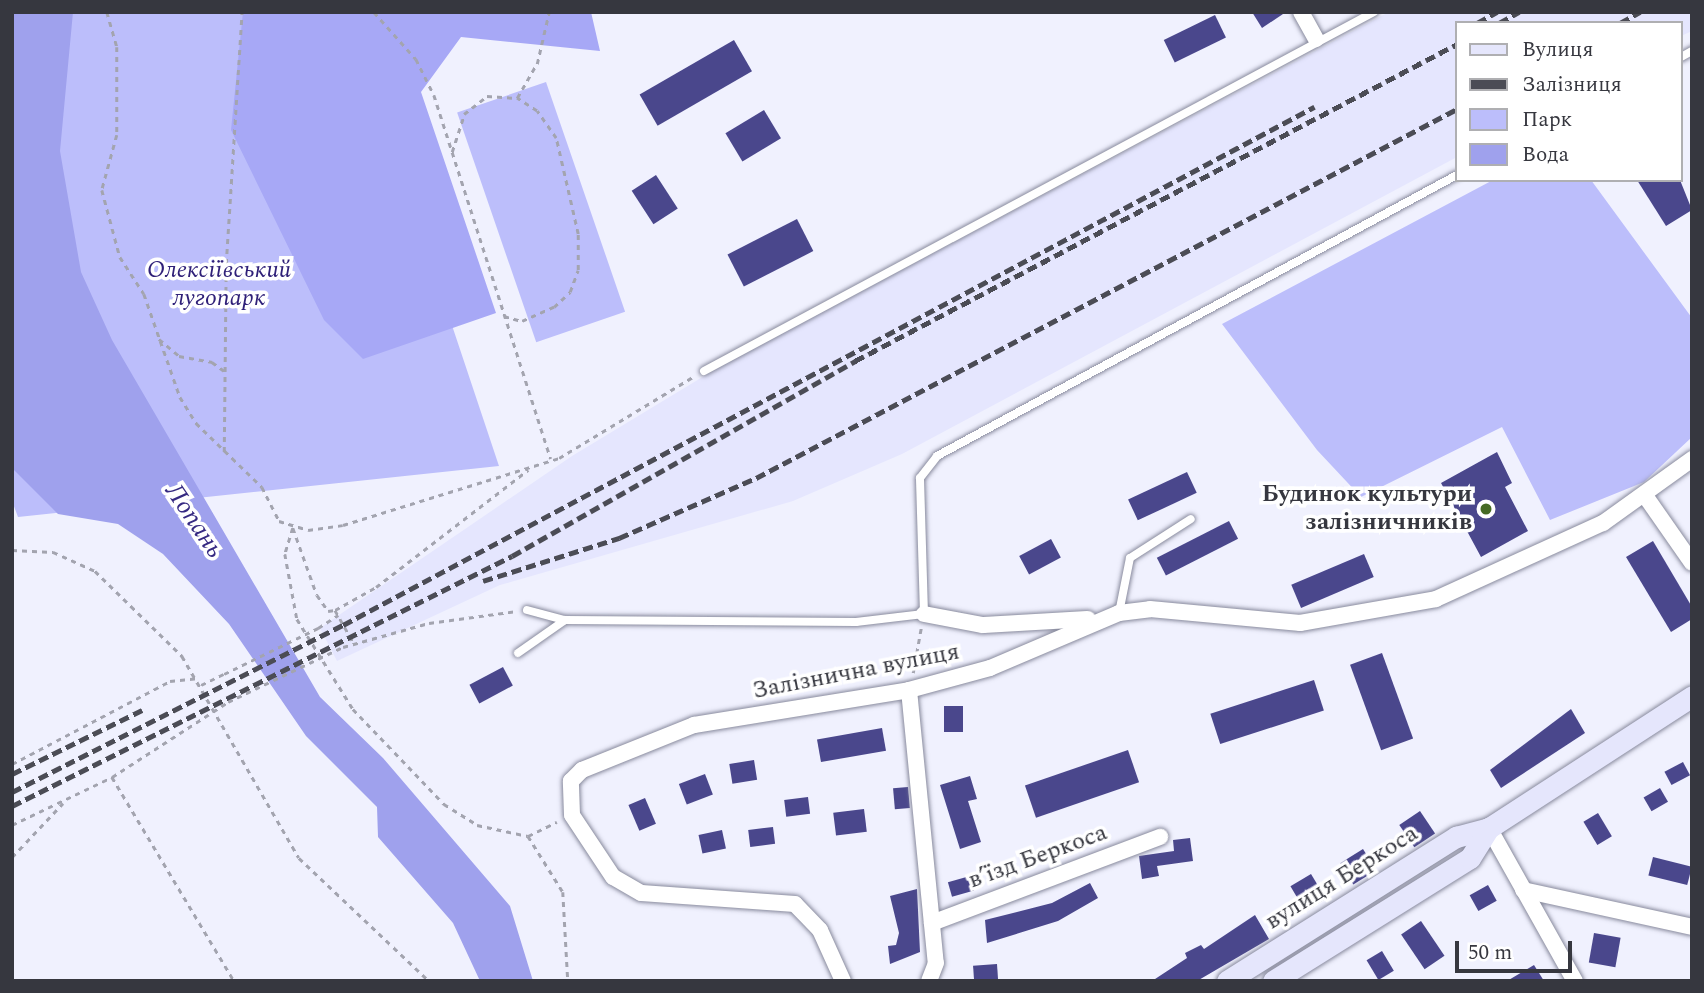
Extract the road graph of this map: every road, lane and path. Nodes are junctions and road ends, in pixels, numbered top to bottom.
1 (107, 12) edge
2 (242, 12) edge
3 (374, 12) edge
4 (549, 12) edge
5 (1301, 12) edge
6 (1374, 12) edge
7 (1316, 39) junction
8 (517, 99) junction
9 (452, 155) junction
10 (1456, 176) edge
11 (503, 316) junction
12 (157, 337) junction
13 (704, 370) joint
14 (226, 372) junction
15 (224, 452) junction
16 (551, 459) junction
17 (1692, 459) edge
18 (532, 467) junction
19 (1646, 497) junction
20 (1191, 519) dead end
21 (293, 528) junction
22 (12, 550) edge
23 (1692, 563) edge
24 (335, 610) junction
25 (527, 610) joint
26 (1119, 613) junction
27 (924, 614) junction
28 (338, 615) junction
29 (1097, 619) junction
30 (565, 620) junction
31 (355, 645) junction
32 (518, 653) dead end
33 (197, 678) junction
34 (201, 685) junction
35 (909, 690) junction
36 (1692, 696) edge
37 (215, 710) junction
38 (12, 764) edge
39 (112, 777) junction
40 (65, 801) junction
41 (572, 815) junction
42 (12, 825) edge
43 (1489, 828) junction
44 (528, 836) junction
45 (1160, 837) dead end
46 (12, 857) edge
47 (1523, 890) junction
48 (932, 918) junction
49 (1692, 927) edge
50 (234, 981) edge
51 (429, 981) edge
52 (568, 981) edge
53 (843, 981) edge
54 (929, 981) edge
55 (1227, 981) edge
56 (1273, 981) edge
57 (1575, 981) edge

1 - 12 path
2 - 14 path
3 - 9 path
4 - 8 path
5 - 7 street
6 - 7 lane
7 - 13 lane
8 - 9 path
8 - 11 path
9 - 11 path
10 - 27 lane
11 - 16 path
12 - 14 path
12 - 15 path
13 - 16 path
14 - 15 path
15 - 21 path
16 - 18 path
17 - 19 street, Залізнична вулиця
18 - 21 path
18 - 24 path
19 - 23 street
19 - 26 street, Залізнична вулиця
20 - 26 lane
21 - 24 path
21 - 44 path
22 - 33 path
24 - 28 path
25 - 30 lane
25 - 31 path
26 - 29 street, Залізнична вулиця
27 - 29 street
27 - 30 lane
27 - 35 path
28 - 31 path
28 - 34 path, bridge
29 - 35 street, Залізнична вулиця
30 - 32 lane
31 - 37 path, bridge
33 - 34 path
33 - 38 path
34 - 37 path
35 - 41 street, Залізнична вулиця
35 - 48 street
36 - 43 street, вулиця Беркоса
37 - 39 path
37 - 51 path
39 - 40 path
39 - 50 path
40 - 42 path
40 - 46 path
41 - 44 path
41 - 53 street
43 - 47 street
43 - 55 street, вулиця Беркоса
43 - 56 street, вулиця Беркоса
44 - 52 path
45 - 48 street, в’їзд Беркоса
47 - 49 street
47 - 57 street
48 - 54 street

